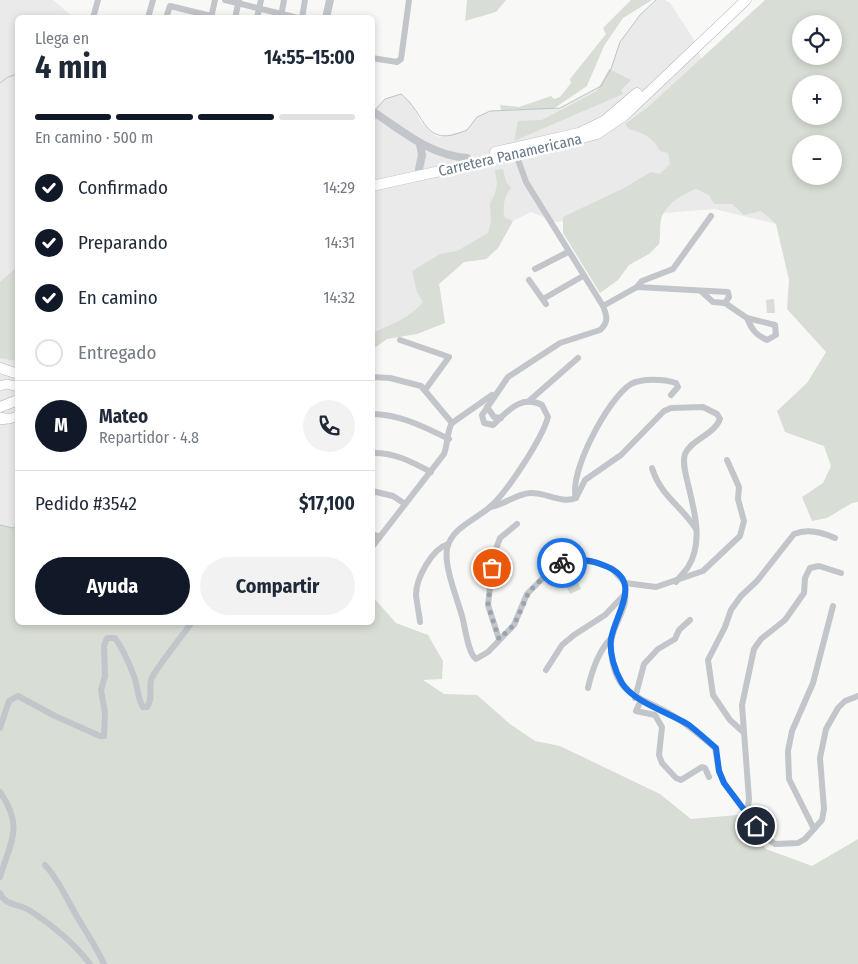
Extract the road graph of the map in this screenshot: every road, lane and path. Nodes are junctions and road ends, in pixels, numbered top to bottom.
1 (98, 0) edge
2 (153, 0) edge
3 (215, 0) edge
4 (225, 0) edge
5 (261, 0) edge
6 (284, 0) edge
7 (305, 0) edge
8 (330, 0) edge
9 (409, 0) edge
10 (736, 0) edge
11 (746, 0) edge
12 (239, 1) edge
13 (259, 8) junction
14 (188, 14) edge
15 (94, 15) edge
16 (149, 15) edge
17 (167, 15) edge
18 (211, 15) edge
19 (236, 15) edge
20 (258, 15) edge
21 (278, 15) edge
22 (281, 15) edge
23 (301, 15) edge
24 (327, 15) edge
25 (375, 58) edge
26 (375, 113) edge
27 (420, 144) junction
28 (516, 154) junction
29 (467, 158) junction
30 (419, 169) junction
31 (375, 178) edge
32 (375, 185) edge
33 (711, 216) dead end
34 (568, 252) junction
35 (535, 269) dead end
36 (583, 276) junction
37 (529, 280) dead end
38 (637, 287) junction
39 (702, 292) junction
40 (725, 303) junction
41 (604, 306) junction
42 (748, 318) junction
43 (400, 340) dead end
44 (578, 358) dead end
45 (0, 368) edge
46 (15, 373) edge
47 (375, 377) edge
48 (0, 378) edge
49 (0, 386) edge
50 (15, 387) edge
51 (15, 388) edge
52 (15, 389) edge
53 (425, 390) junction
54 (496, 393) junction
55 (671, 395) dead end
56 (0, 401) edge
57 (15, 401) edge
58 (529, 402) junction
59 (0, 407) edge
60 (487, 407) junction
61 (375, 415) edge
62 (15, 417) edge
63 (501, 418) junction
64 (2, 419) edge
65 (452, 424) junction
66 (449, 439) junction
67 (375, 452) edge
68 (727, 460) dead end
69 (652, 468) dead end
70 (431, 472) junction
71 (375, 492) edge
72 (576, 498) junction
73 (405, 504) junction
74 (490, 507) junction
75 (517, 524) dead end
76 (697, 532) junction
77 (375, 535) edge
78 (380, 537) junction
79 (835, 538) dead end
80 (375, 543) edge
81 (448, 544) junction
82 (841, 573) dead end
83 (676, 582) junction
84 (625, 583) junction
85 (626, 594) junction
86 (833, 606) dead end
87 (690, 620) dead end
88 (420, 622) dead end
89 (190, 625) edge
90 (611, 638) junction
91 (499, 639) junction
92 (546, 670) dead end
93 (588, 688) dead end
94 (858, 696) edge
95 (638, 699) junction
96 (0, 728) edge
97 (742, 731) junction
98 (709, 777) dead end
99 (0, 792) edge
100 (747, 812) junction
101 (814, 829) junction
102 (45, 865) dead end
103 (0, 877) edge
104 (0, 893) edge
105 (90, 964) edge
106 (104, 964) edge

1 - 15 street
2 - 16 street
3 - 18 street
4 - 12 street
5 - 13 street
6 - 22 street
7 - 23 street
8 - 24 street
9 - 25 street
10 - 29 highway, Carretera Panamericana
11 - 28 highway, Carretera Panamericana
12 - 13 street
12 - 19 street
13 - 20 street
13 - 21 street
14 - 17 street
26 - 27 street
27 - 29 street
27 - 30 street
28 - 32 highway, Carretera Panamericana
28 - 34 street
29 - 30 highway, Carretera Panamericana
30 - 31 highway, Carretera Panamericana
33 - 38 street
34 - 35 street
34 - 36 street
36 - 37 street
36 - 41 street
38 - 39 street
38 - 41 street
39 - 40 street
39 - 40 street
40 - 42 street
41 - 54 street
42 - 42 street
43 - 53 street
44 - 58 street
45 - 46 highway
47 - 53 street
48 - 50 main road
49 - 51 main road
52 - 56 highway
53 - 65 street
54 - 60 street
54 - 65 street
55 - 72 street
57 - 59 highway
58 - 63 street
58 - 74 street
60 - 63 street
60 - 63 street
61 - 66 street
62 - 64 main road
65 - 66 street
66 - 70 street
67 - 70 street
68 - 83 street
69 - 76 street
70 - 73 street
71 - 73 street
72 - 74 street
72 - 76 street
73 - 78 street
74 - 81 street
75 - 91 street
76 - 83 street
77 - 78 street
78 - 80 street
79 - 97 street
81 - 88 street
81 - 91 street
82 - 97 street
83 - 84 street
84 - 85 street
84 - 91 street
85 - 90 street
85 - 92 street
86 - 101 street
87 - 95 street
89 - 96 street
90 - 93 street
90 - 95 street
94 - 101 street
95 - 98 street
95 - 100 street
97 - 100 street
99 - 103 street
100 - 101 street
102 - 106 street
104 - 105 street

